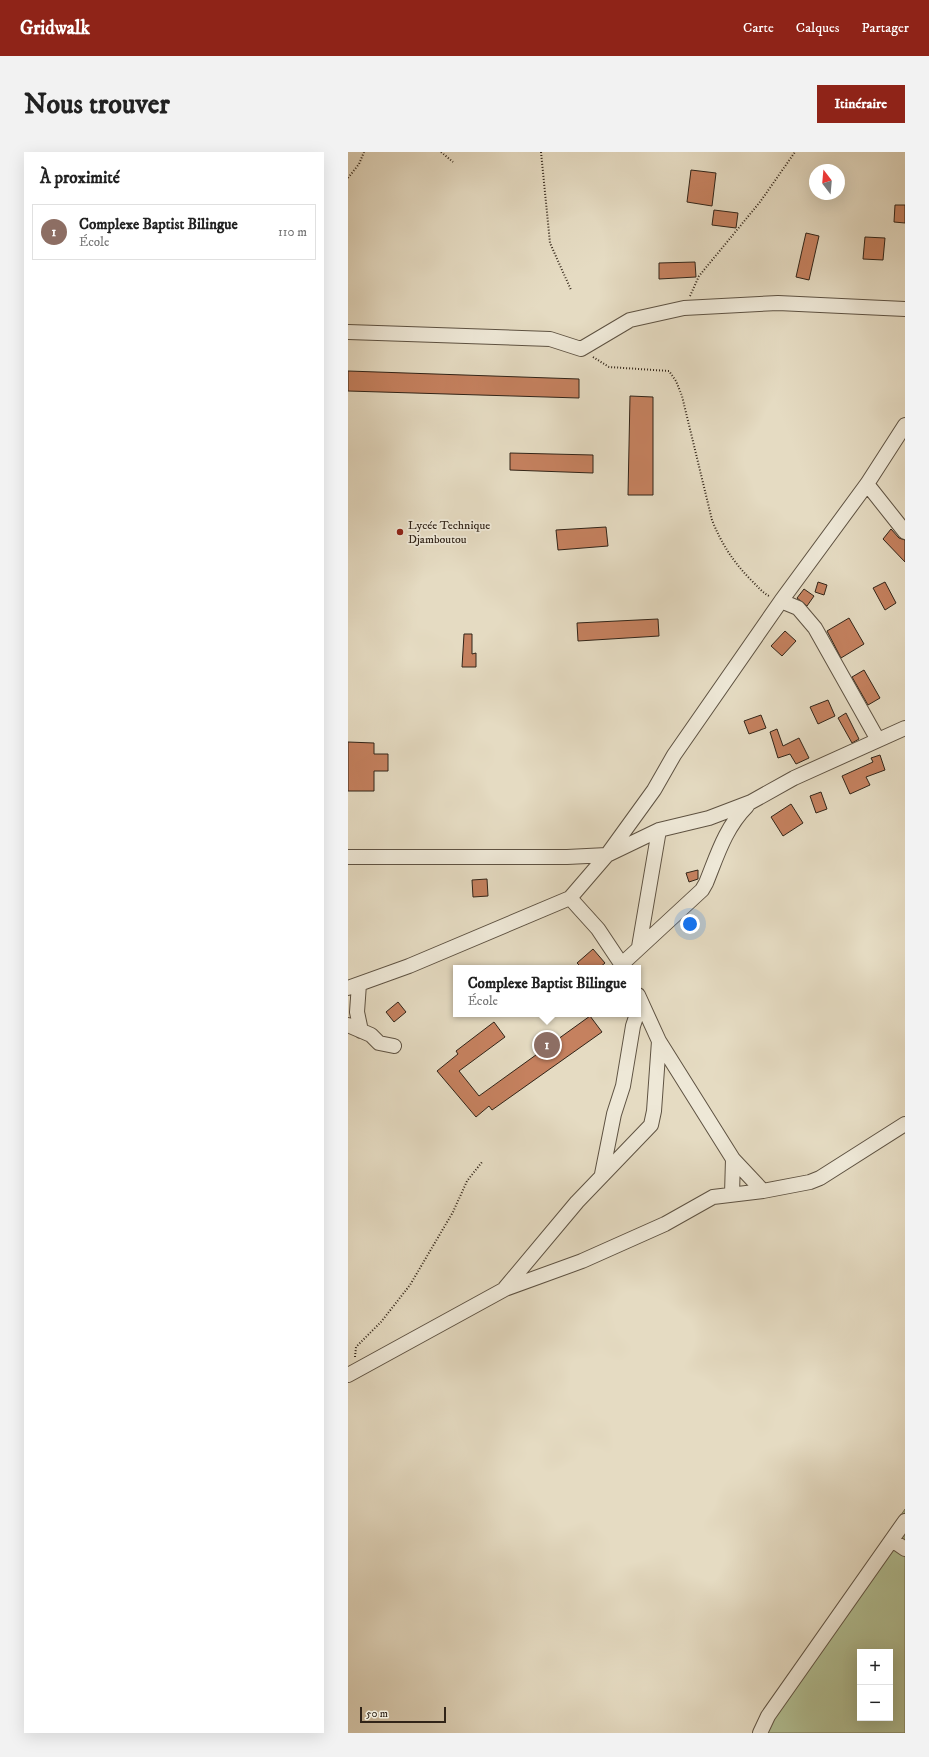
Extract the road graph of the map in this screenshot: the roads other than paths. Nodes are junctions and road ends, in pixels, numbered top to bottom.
1 (905, 309) edge
2 (348, 332) edge
3 (905, 425) edge
4 (867, 484) junction
5 (905, 532) edge
6 (781, 601) junction
7 (905, 728) edge
8 (878, 740) junction
9 (751, 802) junction
10 (659, 830) junction
11 (607, 855) junction
12 (348, 857) edge
13 (570, 898) junction
14 (639, 947) junction
15 (622, 965) edge
16 (624, 965) edge
17 (353, 986) edge
18 (641, 1009) edge
19 (636, 1017) edge
20 (348, 1025) edge
21 (361, 1031) junction
22 (659, 1041) junction
23 (394, 1046) dead end
24 (905, 1124) edge
25 (733, 1159) junction
26 (602, 1174) junction
27 (763, 1191) junction
28 (732, 1194) junction
29 (505, 1289) junction
30 (351, 1374) edge
31 (905, 1521) edge
32 (892, 1540) junction
33 (905, 1549) edge
34 (760, 1733) edge

1 - 2 street
3 - 4 street
4 - 5 street
4 - 6 street
6 - 8 street
6 - 11 street
7 - 8 street
8 - 9 street
9 - 10 street
9 - 14 street
10 - 11 street
10 - 14 street
11 - 12 street
11 - 13 street
13 - 15 street
13 - 17 street
14 - 16 street
17 - 21 street
18 - 22 street
19 - 26 street
20 - 21 street
21 - 23 street
22 - 25 street
22 - 26 street
24 - 27 street
25 - 27 street
25 - 28 street
26 - 29 street
27 - 28 street
28 - 29 street
29 - 30 street
31 - 32 street
32 - 33 street
32 - 34 street

